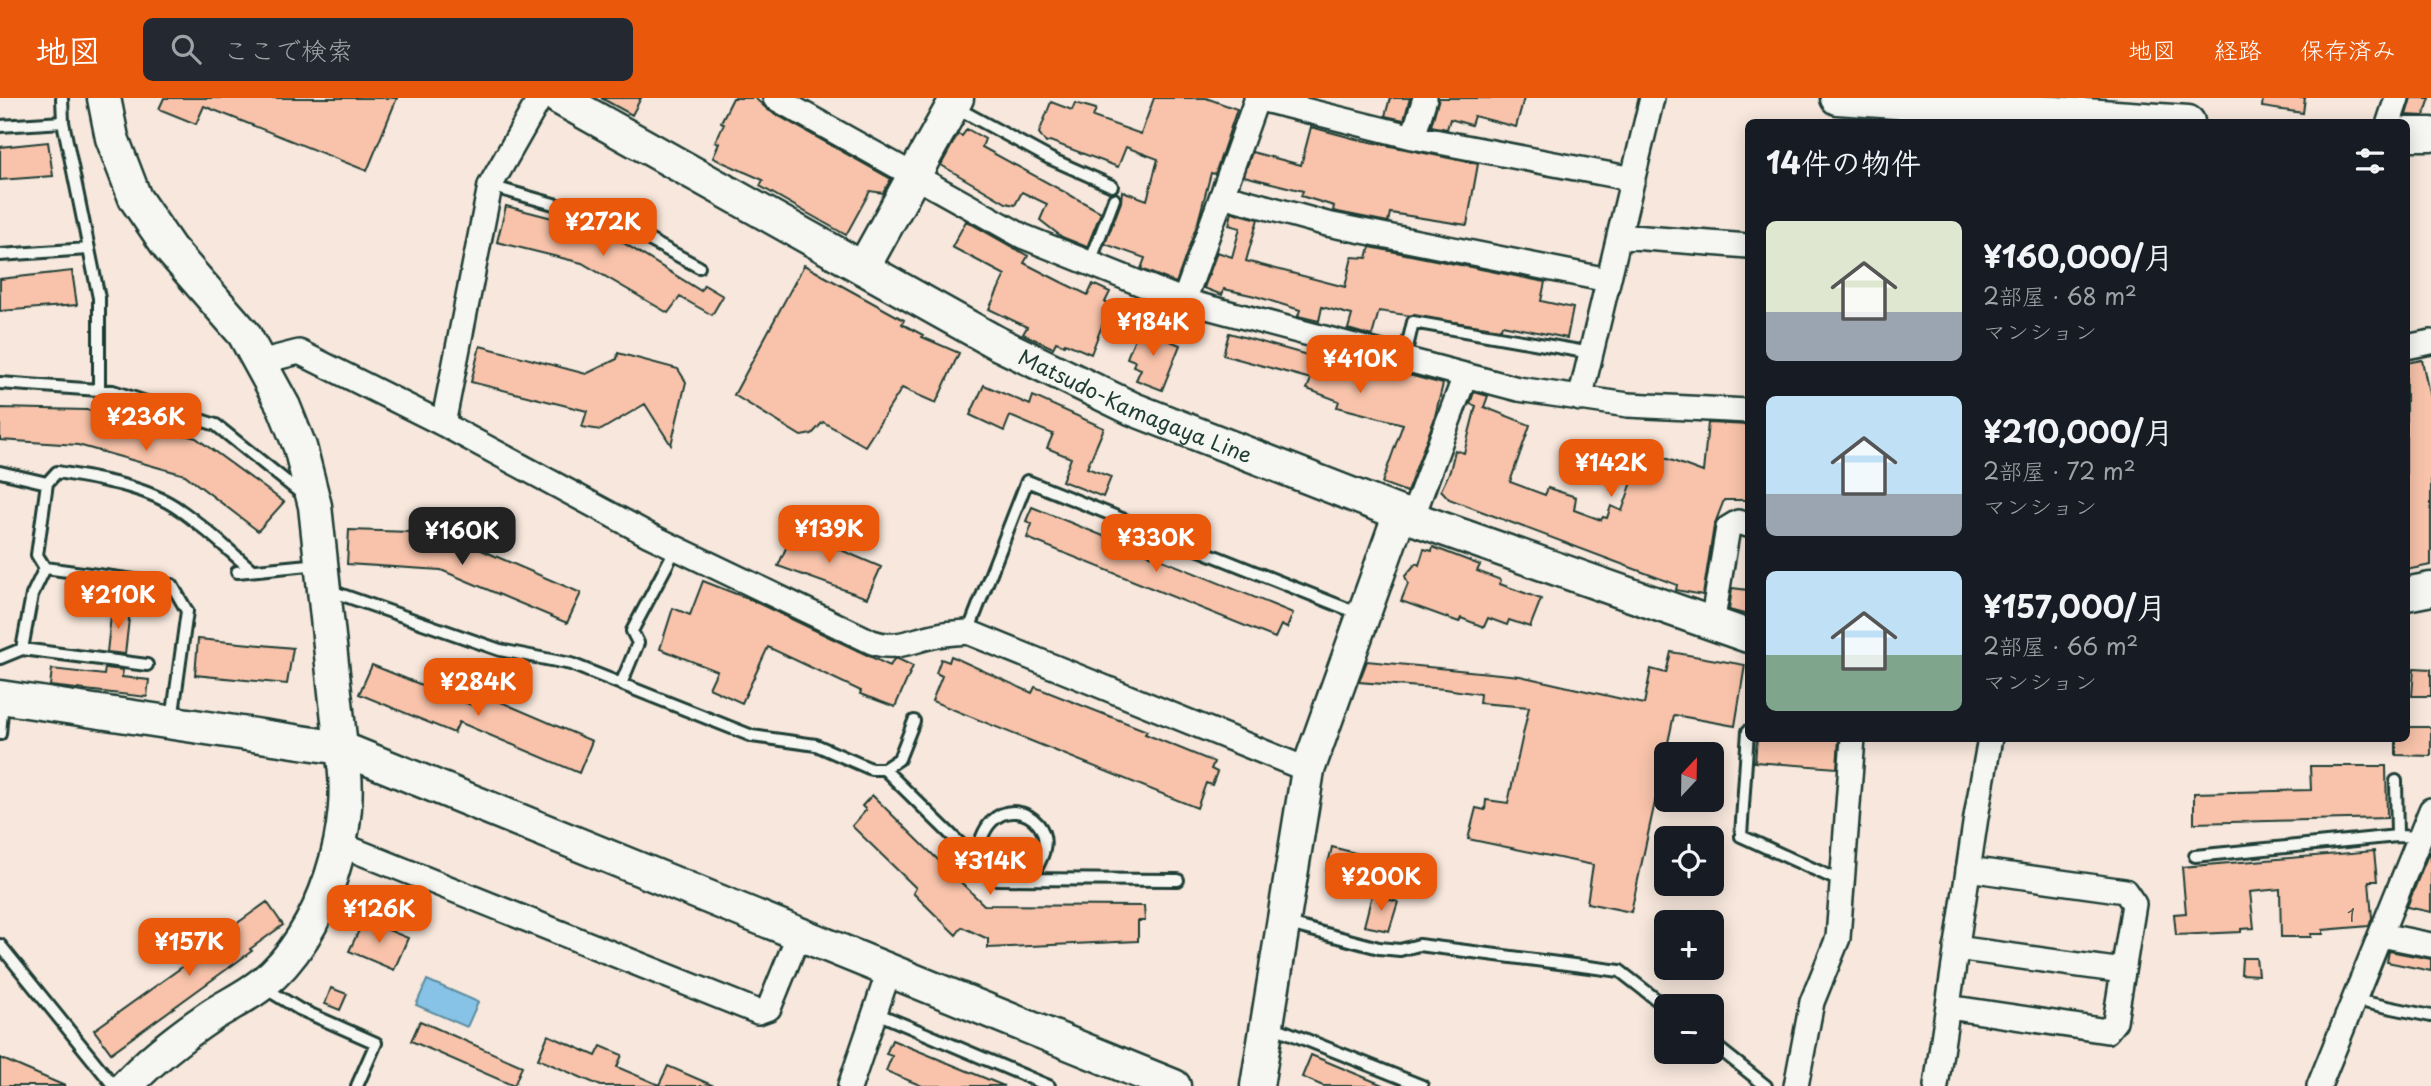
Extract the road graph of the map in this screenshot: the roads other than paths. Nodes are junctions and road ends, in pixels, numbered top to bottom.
1 (62, 98) edge
2 (104, 98) edge
3 (540, 98) edge
4 (559, 98) edge
5 (1257, 98) edge
6 (1425, 98) edge
7 (1652, 98) edge
8 (1837, 98) edge
9 (2397, 98) edge
10 (778, 99) edge
11 (955, 102) edge
12 (1938, 109) edge
13 (2056, 119) edge
14 (2390, 119) edge
15 (63, 122) junction
16 (0, 126) edge
17 (2410, 134) edge
18 (2431, 134) edge
19 (1413, 137) junction
20 (915, 175) junction
21 (1633, 179) junction
22 (490, 186) junction
23 (1112, 186) dead end
24 (1222, 195) junction
25 (1114, 199) dead end
26 (1619, 236) junction
27 (1745, 246) edge
28 (88, 249) junction
29 (0, 255) edge
30 (1089, 265) junction
31 (699, 267) dead end
32 (863, 268) junction
33 (1608, 281) junction
34 (1184, 301) junction
35 (2431, 342) edge
36 (2410, 346) edge
37 (1591, 353) junction
38 (1404, 360) junction
39 (260, 362) junction
40 (1465, 376) junction
41 (0, 383) edge
42 (99, 390) junction
43 (1580, 399) junction
44 (1745, 411) edge
45 (443, 424) junction
46 (0, 472) edge
47 (47, 483) junction
48 (315, 506) junction
49 (1406, 515) junction
50 (1745, 524) edge
51 (676, 548) junction
52 (46, 568) junction
53 (251, 569) junction
54 (237, 572) dead end
55 (320, 576) junction
56 (2431, 589) edge
57 (2410, 593) edge
58 (1363, 615) junction
59 (1712, 624) junction
60 (968, 632) junction
61 (1745, 635) edge
62 (22, 649) junction
63 (0, 658) edge
64 (147, 665) dead end
65 (621, 684) junction
66 (1, 689) edge
67 (914, 722) dead end
68 (172, 723) junction
69 (0, 734) edge
70 (1747, 742) edge
71 (1853, 742) edge
72 (1989, 742) edge
73 (341, 748) junction
74 (884, 769) junction
75 (1308, 770) junction
76 (2396, 781) dead end
77 (2431, 810) edge
78 (2396, 836) junction
79 (2425, 838) edge
80 (339, 844) junction
81 (2195, 856) dead end
82 (977, 860) junction
83 (1968, 869) junction
84 (1030, 879) junction
85 (1178, 880) dead end
86 (1842, 882) junction
87 (1284, 923) junction
88 (799, 934) junction
89 (2381, 935) junction
90 (0, 945) edge
91 (2431, 945) edge
92 (1956, 948) junction
93 (889, 971) junction
94 (2123, 971) junction
95 (261, 985) junction
96 (1654, 998) edge
97 (2354, 1000) junction
98 (1948, 1007) junction
99 (874, 1012) junction
100 (2431, 1016) edge
101 (1269, 1024) junction
102 (1724, 1053) edge
103 (114, 1086) edge
104 (126, 1086) edge
105 (357, 1086) edge
106 (850, 1086) edge
107 (1049, 1086) edge
108 (1174, 1086) edge
109 (1257, 1086) edge
110 (1422, 1086) edge
111 (1766, 1086) edge
112 (1796, 1086) edge
113 (1936, 1086) edge
114 (2319, 1086) edge

1 - 15 lane
2 - 39 street
3 - 22 street
4 - 32 street, Matsudo-Kamagaya Line
5 - 19 street
5 - 24 street
6 - 19 street
7 - 21 street
8 - 12 street
9 - 14 street
10 - 20 street
11 - 20 street
11 - 23 lane
12 - 13 street
15 - 16 lane
15 - 28 lane
17 - 18 street
19 - 21 street
20 - 30 street
20 - 32 street
21 - 26 street
22 - 31 lane
22 - 45 street
24 - 33 street
24 - 34 street
25 - 30 lane
26 - 27 street
26 - 33 street
28 - 29 lane
28 - 42 lane
30 - 34 street
32 - 49 street, Matsudo-Kamagaya Line
33 - 37 street
34 - 38 street
35 - 36 street
37 - 38 lane
37 - 43 street
38 - 40 street
39 - 45 street
39 - 48 street
40 - 43 street
40 - 49 street
41 - 42 lane
42 - 48 lane
43 - 44 street
45 - 51 street
46 - 47 lane
47 - 52 lane
47 - 53 lane
48 - 55 street
49 - 58 street
49 - 59 street, Matsudo-Kamagaya Line
50 - 59 street
51 - 60 street
51 - 65 lane
52 - 62 lane
52 - 68 lane
53 - 54 lane
53 - 55 lane
55 - 65 lane
55 - 73 street
56 - 57 street
58 - 60 lane
58 - 75 street
59 - 61 street, Matsudo-Kamagaya Line
60 - 75 street
62 - 63 lane
62 - 64 lane
65 - 74 lane
66 - 68 street
66 - 69 lane
67 - 74 lane
68 - 73 street
70 - 86 lane
71 - 86 street
72 - 83 street
73 - 80 street
73 - 88 street
74 - 82 lane
75 - 87 street
76 - 78 lane
77 - 79 street
78 - 79 lane
78 - 81 lane
79 - 89 street
80 - 88 street
80 - 95 street
82 - 84 lane
82 - 84 lane
83 - 92 street
83 - 94 street
84 - 85 lane
86 - 112 street
87 - 96 lane
87 - 101 street
88 - 93 street
89 - 91 street
89 - 97 street
90 - 103 lane
92 - 94 street
92 - 98 street
93 - 99 street
93 - 108 street
94 - 98 street
95 - 104 street
95 - 105 lane
97 - 100 lane
97 - 114 street
98 - 113 street
99 - 106 street
99 - 107 lane
101 - 109 street
101 - 110 lane
102 - 111 lane

